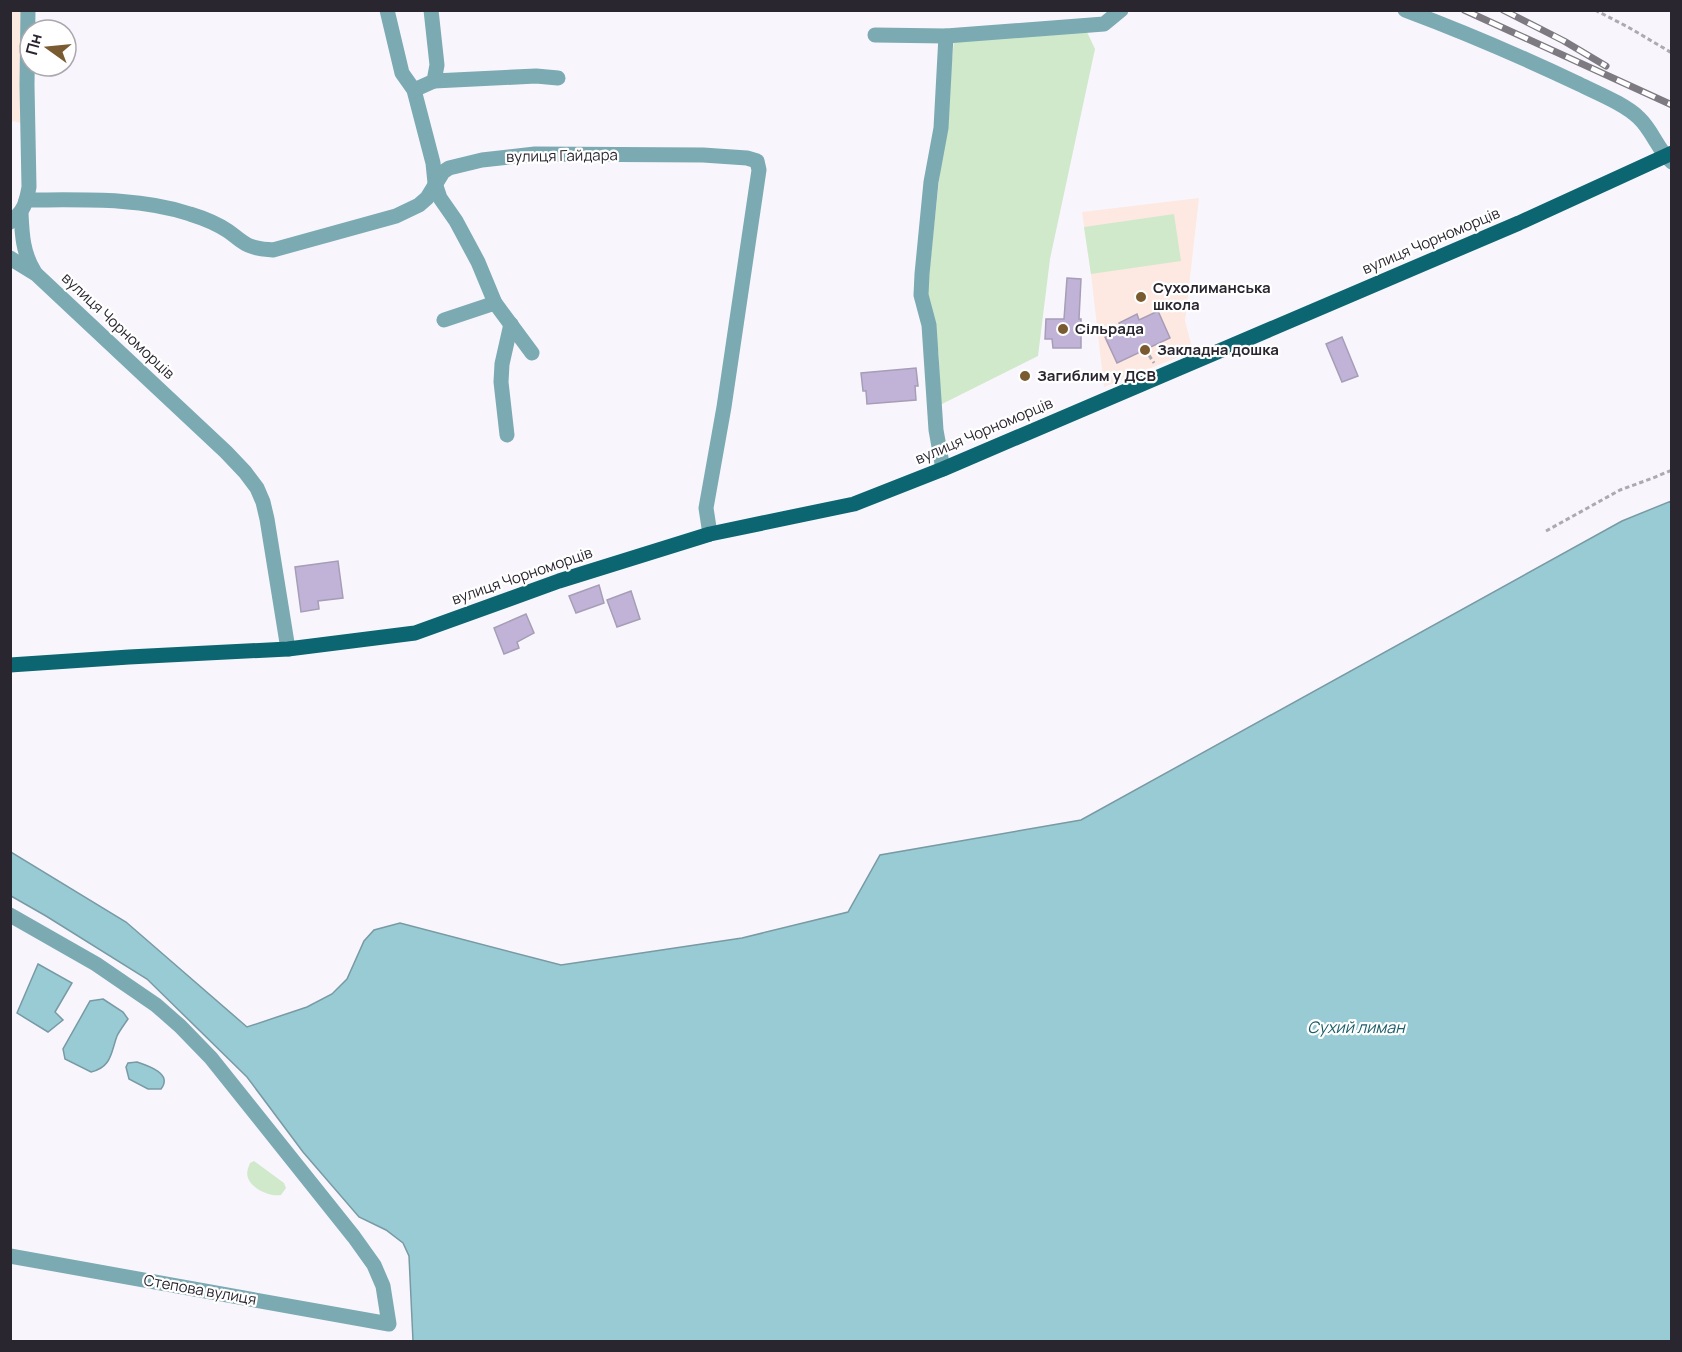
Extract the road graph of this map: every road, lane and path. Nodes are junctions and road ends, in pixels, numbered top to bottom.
1 (28, 10) edge
2 (387, 10) edge
3 (431, 10) edge
4 (1121, 10) edge
5 (1405, 10) edge
6 (1595, 10) edge
7 (876, 35) dead end
8 (946, 36) junction
9 (1671, 53) edge
10 (558, 78) dead end
11 (434, 81) junction
12 (414, 90) junction
13 (1669, 157) edge
14 (435, 183) junction
15 (19, 212) edge
16 (10, 258) edge
17 (36, 274) junction
18 (495, 303) junction
19 (444, 320) dead end
20 (511, 324) junction
21 (532, 353) dead end
22 (507, 435) dead end
23 (944, 469) junction
24 (1671, 470) edge
25 (1546, 531) dead end
26 (710, 534) junction
27 (288, 649) junction
28 (10, 665) edge
29 (10, 915) edge
30 (10, 1256) edge

1 - 15 street
2 - 12 street
3 - 11 street
4 - 8 street
5 - 13 street
6 - 9 path
7 - 8 street
8 - 23 street
10 - 11 street
11 - 12 street
12 - 14 street
13 - 23 main road, вулиця Чорноморців
14 - 15 street, вулиця Гайдара
14 - 18 street
14 - 26 street, вулиця Гайдара
15 - 17 street
16 - 17 street, вулиця Чорноморців
17 - 27 street, вулиця Чорноморців
18 - 19 street
18 - 20 street
20 - 21 street
20 - 22 street
23 - 26 main road, вулиця Чорноморців
24 - 25 path
26 - 27 main road, вулиця Чорноморців
27 - 28 main road, вулиця Чорноморців
29 - 30 street, Степова вулиця

